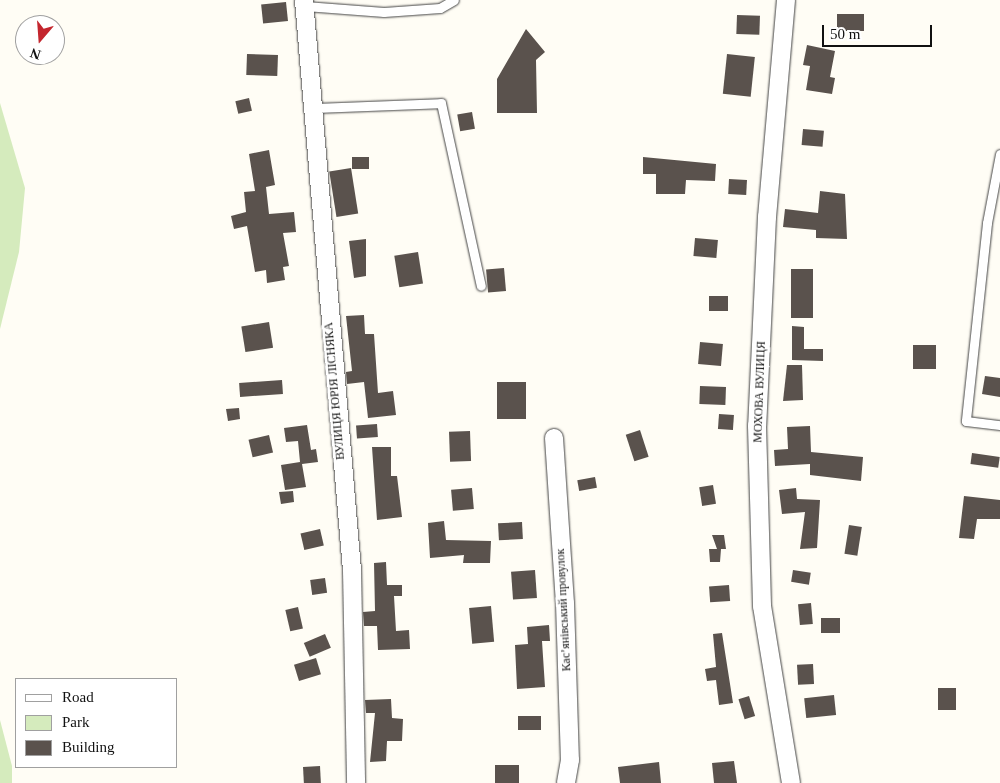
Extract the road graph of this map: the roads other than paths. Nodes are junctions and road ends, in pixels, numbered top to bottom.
1 (454, 0) edge
2 (786, 0) edge
3 (304, 3) edge
4 (313, 108) junction
5 (1000, 154) edge
6 (481, 286) dead end
7 (1000, 425) edge
8 (554, 438) dead end
9 (356, 783) edge
10 (566, 783) edge
11 (791, 783) edge

1 - 3 lane
2 - 11 street, МОХОВА ВУЛИЦЯ
3 - 4 street, ВУЛИЦЯ ЮРІЯ ЛІСНЯКА
4 - 6 lane
4 - 9 street, ВУЛИЦЯ ЮРІЯ ЛІСНЯКА
5 - 7 lane
8 - 10 street, Касʼянівський провулок

